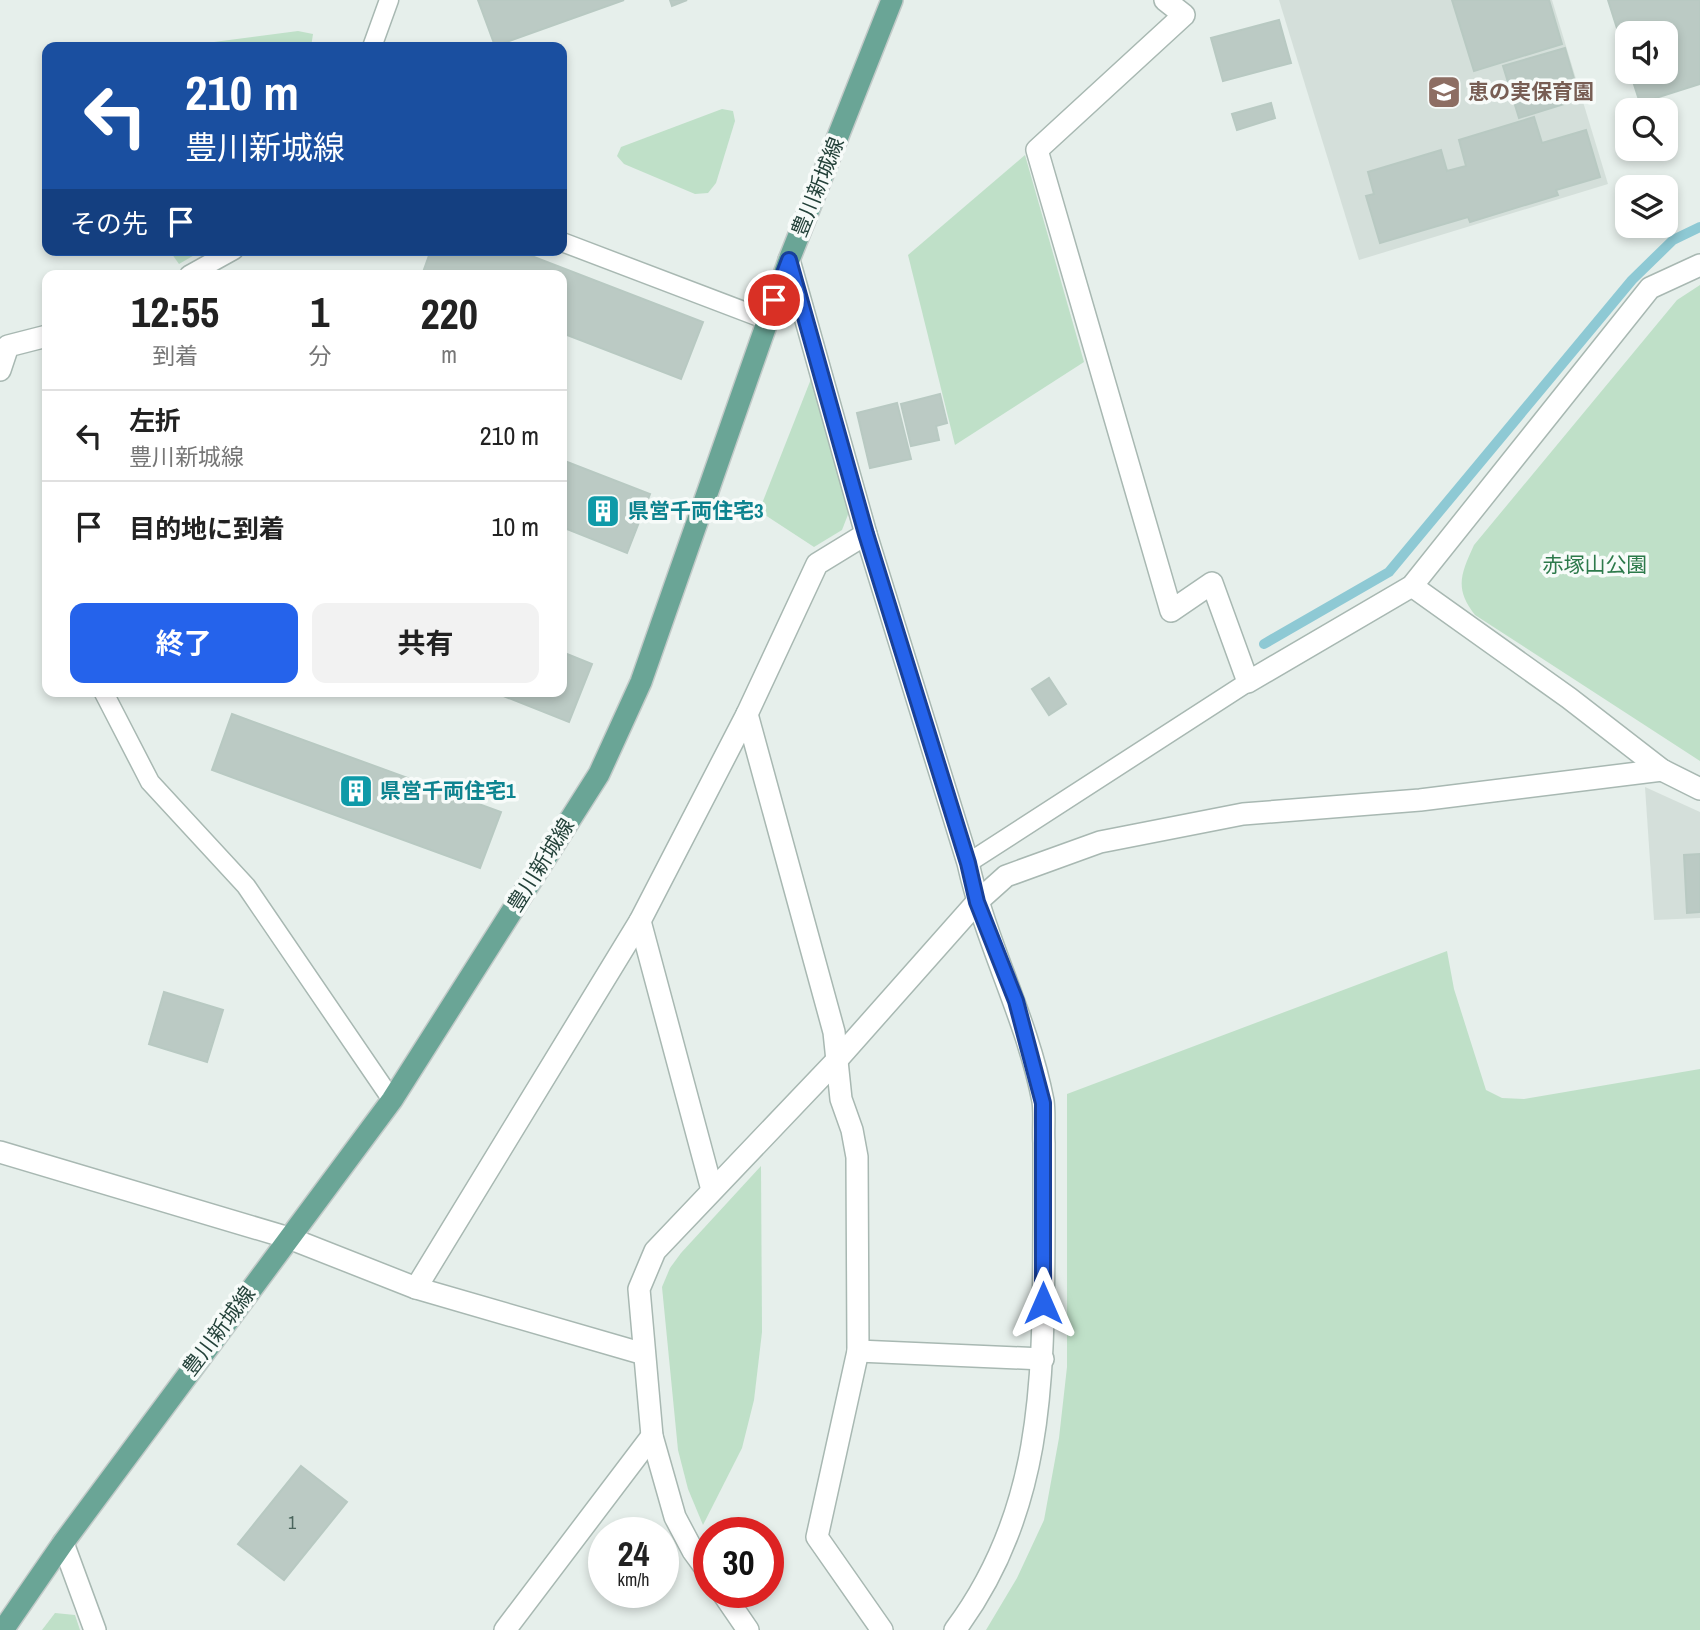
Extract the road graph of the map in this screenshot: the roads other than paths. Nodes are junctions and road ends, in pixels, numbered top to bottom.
1 (389, 0) edge
2 (892, 0) edge
3 (1165, 0) edge
4 (374, 42) edge
5 (567, 244) edge
6 (223, 256) edge
7 (789, 260) junction
8 (1700, 265) edge
9 (198, 270) edge
10 (767, 320) junction
11 (42, 336) edge
12 (4, 343) edge
13 (0, 370) edge
14 (866, 534) junction
15 (1412, 586) junction
16 (1248, 682) junction
17 (106, 697) edge
18 (747, 714) junction
19 (1662, 770) junction
20 (1700, 789) edge
21 (968, 863) junction
22 (977, 902) junction
23 (640, 921) junction
24 (836, 1061) junction
25 (392, 1100) junction
26 (0, 1152) edge
27 (712, 1190) junction
28 (289, 1238) junction
29 (416, 1288) junction
30 (858, 1351) junction
31 (644, 1354) junction
32 (1043, 1359) junction
33 (652, 1436) junction
34 (64, 1543) junction
35 (693, 1550) edge
36 (733, 1608) edge
37 (4, 1630) edge
38 (95, 1630) edge
39 (505, 1630) edge
40 (748, 1630) edge
41 (882, 1630) edge
42 (955, 1630) edge

1 - 4 lane
2 - 7 main road, 豊川新城線
3 - 16 street
5 - 10 lane
6 - 9 lane
7 - 10 main road, 豊川新城線
7 - 14 street
8 - 15 street
10 - 25 main road, 豊川新城線
11 - 12 street
12 - 13 street
14 - 18 street
14 - 21 street
15 - 16 street
15 - 19 street
16 - 21 lane
17 - 25 lane
18 - 23 street
18 - 24 street
19 - 20 street
19 - 22 street
21 - 22 street
22 - 24 street
22 - 32 street
23 - 27 street
23 - 29 street
24 - 27 street
24 - 30 street
25 - 28 main road, 豊川新城線
26 - 28 street
27 - 31 street
28 - 29 street
28 - 34 main road, 豊川新城線
29 - 31 street
30 - 32 street
30 - 41 street
31 - 33 street
32 - 42 street
33 - 35 street
33 - 39 street
34 - 37 main road, 豊川新城線
34 - 38 street
36 - 40 street

